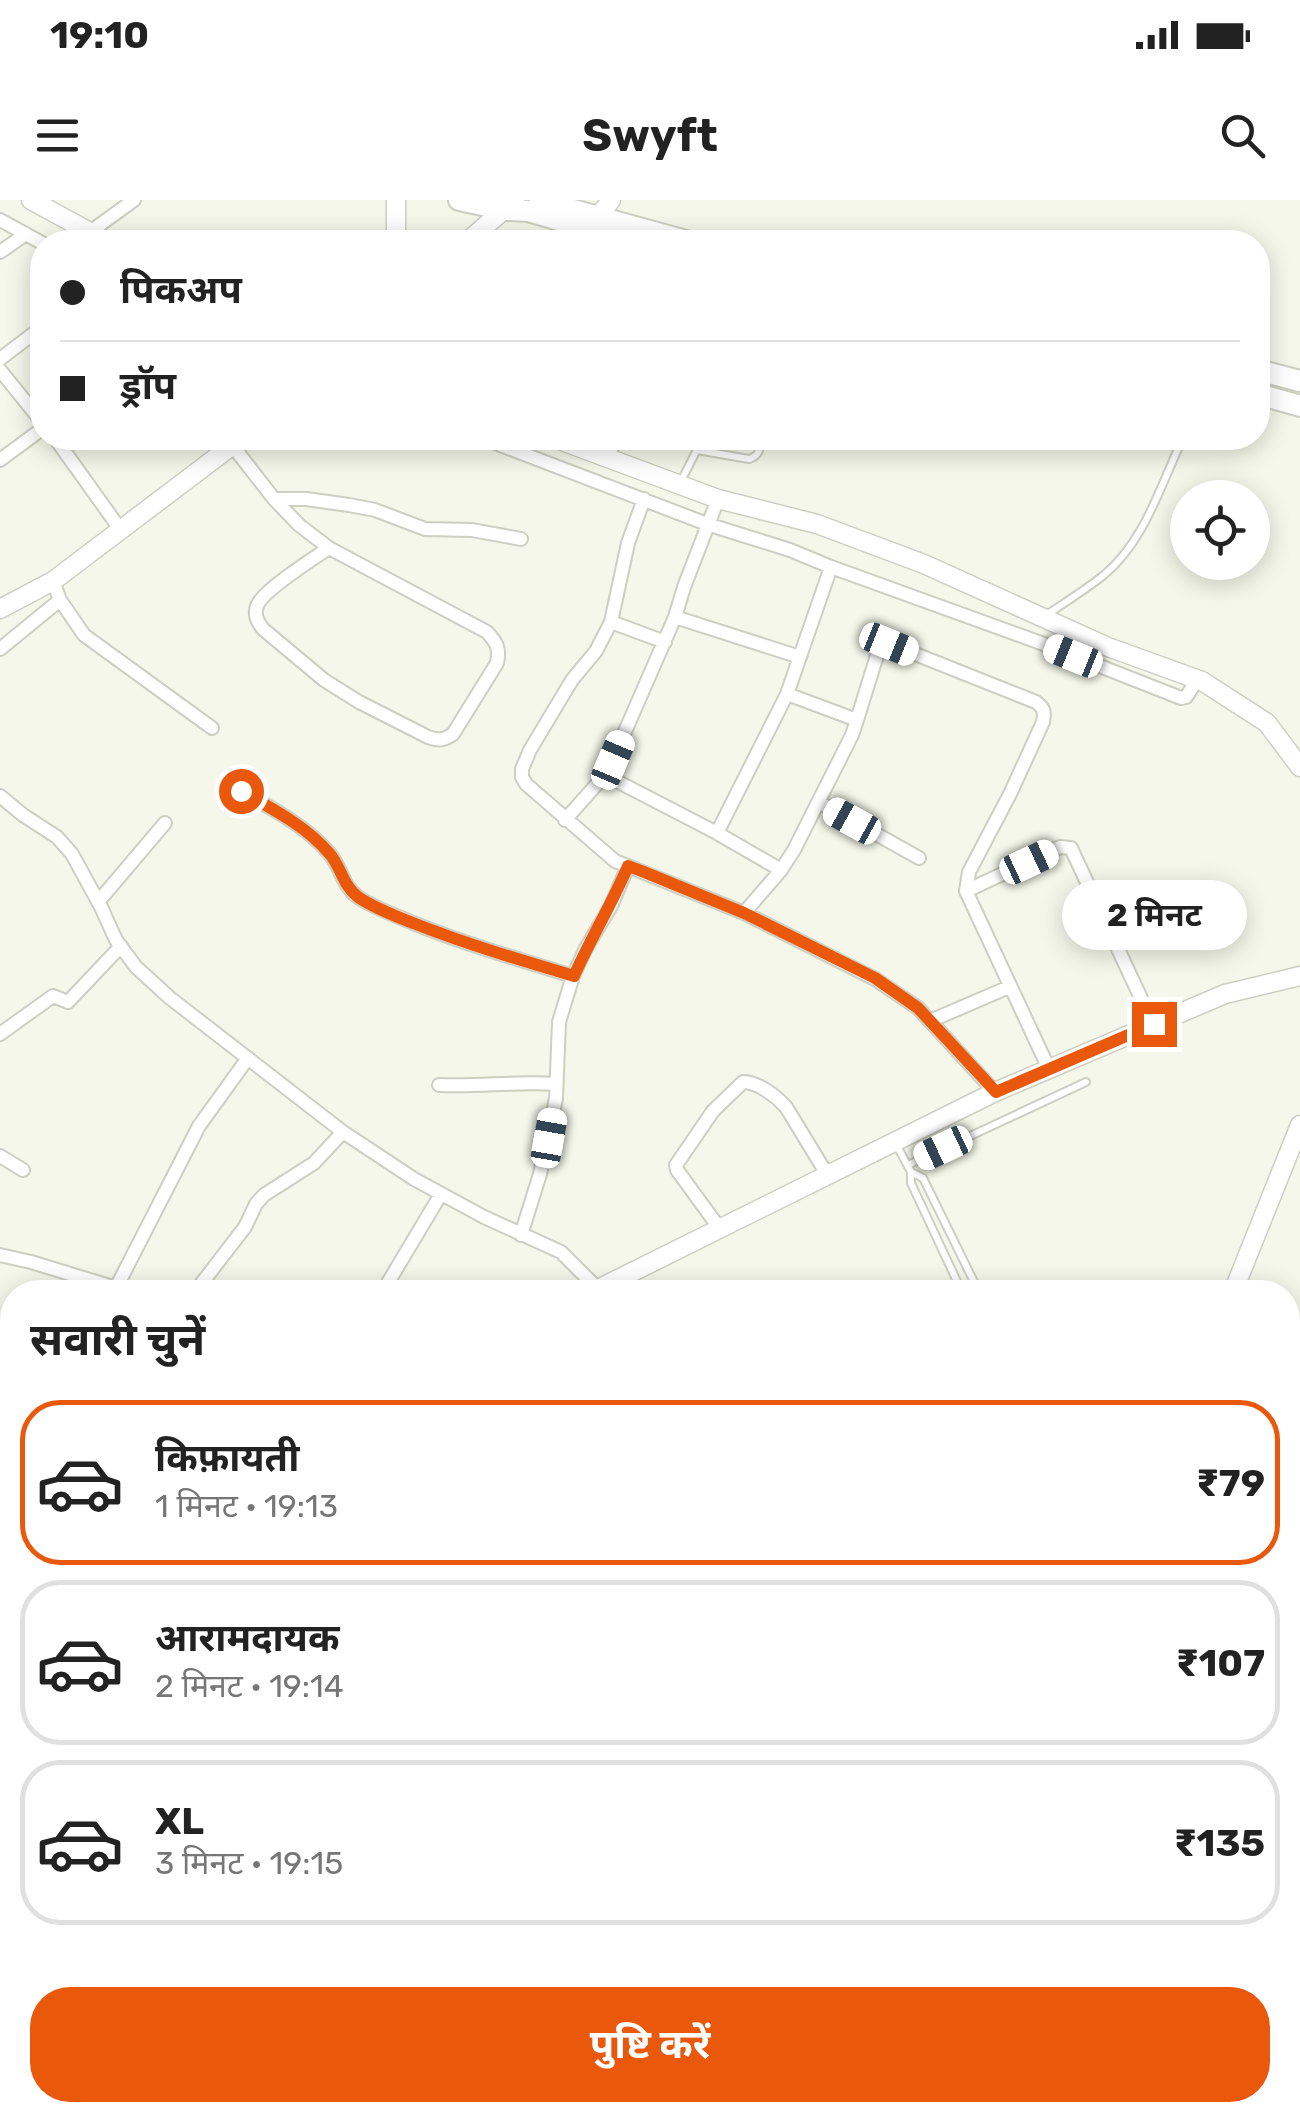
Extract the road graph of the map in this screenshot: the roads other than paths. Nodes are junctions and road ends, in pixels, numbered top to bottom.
1 (31, 200) edge
2 (134, 200) edge
3 (396, 200) edge
4 (458, 200) edge
5 (538, 200) edge
6 (510, 205) edge
7 (601, 215) edge
8 (0, 220) edge
9 (86, 230) edge
10 (93, 230) edge
11 (396, 230) edge
12 (481, 230) edge
13 (650, 230) edge
14 (26, 234) junction
15 (30, 236) edge
16 (0, 252) edge
17 (30, 336) edge
18 (0, 360) edge
19 (0, 370) edge
20 (1270, 373) edge
21 (1300, 381) edge
22 (1270, 397) edge
23 (1300, 406) edge
24 (30, 410) edge
25 (30, 436) edge
26 (64, 450) edge
27 (225, 450) edge
28 (243, 450) edge
29 (514, 450) edge
30 (587, 450) edge
31 (614, 450) edge
32 (696, 450) joint
33 (759, 450) edge
34 (1178, 450) edge
35 (609, 458) junction
36 (0, 460) edge
37 (679, 485) junction
38 (274, 499) junction
39 (644, 499) junction
40 (713, 512) junction
41 (120, 529) junction
42 (521, 539) dead end
43 (329, 548) junction
44 (831, 567) junction
45 (52, 582) junction
46 (60, 600) junction
47 (0, 609) edge
48 (675, 617) junction
49 (1044, 617) junction
50 (612, 622) junction
51 (665, 642) junction
52 (1, 646) edge
53 (800, 658) junction
54 (1192, 688) junction
55 (787, 694) junction
56 (857, 720) junction
57 (212, 728) dead end
58 (1300, 767) edge
59 (605, 774) junction
60 (241, 791) dead end
61 (0, 796) edge
62 (819, 802) junction
63 (566, 820) junction
64 (165, 823) dead end
65 (718, 832) junction
66 (918, 858) dead end
67 (628, 866) junction
68 (781, 870) junction
69 (966, 890) junction
70 (98, 902) junction
71 (744, 913) junction
72 (121, 946) junction
73 (574, 976) junction
74 (1300, 976) edge
75 (1009, 987) junction
76 (930, 1021) junction
77 (1154, 1024) junction
78 (0, 1034) edge
79 (248, 1058) junction
80 (1049, 1070) junction
81 (1086, 1082) dead end
82 (556, 1084) junction
83 (439, 1085) dead end
84 (996, 1092) junction
85 (1300, 1125) edge
86 (343, 1132) junction
87 (896, 1142) junction
88 (0, 1156) edge
89 (910, 1169) junction
90 (24, 1170) dead end
91 (828, 1176) junction
92 (441, 1194) junction
93 (720, 1229) junction
94 (521, 1235) junction
95 (0, 1256) edge
96 (88, 1280) edge
97 (124, 1280) edge
98 (204, 1280) edge
99 (390, 1280) edge
100 (587, 1280) edge
101 (619, 1280) edge
102 (956, 1280) edge
103 (973, 1280) edge
104 (1238, 1280) edge

1 - 9 street
2 - 10 street
3 - 11 street
4 - 6 main road
5 - 7 main road
6 - 7 main road
6 - 12 street
7 - 13 main road
8 - 14 street
14 - 15 street
14 - 16 street
17 - 18 street
19 - 24 street
20 - 21 main road
22 - 23 main road
25 - 36 street
26 - 41 street
27 - 41 street
28 - 38 street
29 - 39 street
30 - 35 street
31 - 35 lane
32 - 33 lane
32 - 37 lane
34 - 49 lane
35 - 37 street
37 - 40 street
38 - 42 street
38 - 43 street
39 - 40 street
39 - 50 street
40 - 44 street
40 - 48 street
40 - 49 street
41 - 45 street
43 - 43 street
44 - 53 street
44 - 54 street
45 - 46 street
45 - 47 street
46 - 52 street
46 - 57 street
48 - 51 street
48 - 53 street
49 - 54 street
50 - 51 street
50 - 63 street
51 - 59 street
53 - 55 street
54 - 58 street
55 - 56 street
55 - 65 street
56 - 62 street
56 - 69 street
59 - 63 street
59 - 65 street
60 - 73 street
61 - 70 street
62 - 66 street
62 - 68 street
63 - 67 street
64 - 70 street
65 - 68 street
67 - 71 street
67 - 73 street
68 - 71 street
69 - 75 street
69 - 77 street
70 - 72 street
71 - 76 street
72 - 78 street
72 - 79 street
73 - 82 street
74 - 77 street
75 - 76 street
75 - 80 street
76 - 84 street
77 - 80 street
79 - 86 street
79 - 97 street
80 - 84 street
81 - 89 lane
82 - 83 street
82 - 94 street
84 - 87 street
85 - 104 street
86 - 92 street
86 - 98 street
87 - 89 lane
87 - 91 street
88 - 90 street
89 - 102 lane
89 - 103 lane
91 - 93 street
91 - 93 street
92 - 94 street
92 - 99 street
93 - 101 street
94 - 100 street
95 - 96 street

